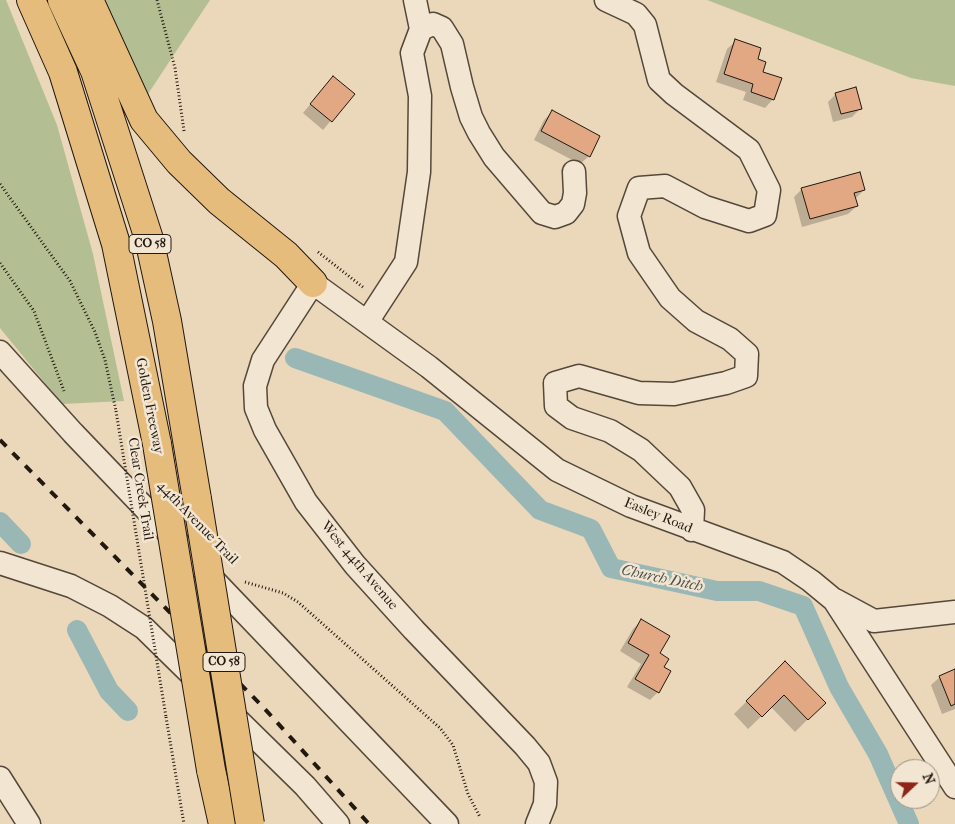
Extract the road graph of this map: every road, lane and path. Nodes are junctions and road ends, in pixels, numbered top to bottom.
1 (31, 0) edge
2 (62, 0) edge
3 (89, 0) edge
4 (157, 0) edge
5 (415, 0) edge
6 (606, 0) edge
7 (421, 29) junction
8 (185, 136) dead end
9 (574, 172) dead end
10 (0, 184) edge
11 (317, 251) dead end
12 (0, 262) edge
13 (313, 283) junction
14 (381, 302) junction
15 (367, 322) junction
16 (0, 352) edge
17 (66, 396) dead end
18 (116, 456) dead end
19 (130, 470) dead end
20 (692, 530) junction
21 (0, 563) edge
22 (237, 580) dead end
23 (834, 600) junction
24 (955, 612) edge
25 (951, 774) edge
26 (0, 778) edge
27 (480, 817) dead end
28 (29, 824) edge
29 (184, 824) edge
30 (223, 824) edge
31 (250, 824) edge
32 (338, 824) edge
33 (446, 824) edge
34 (537, 824) edge

1 - 30 highway, Golden Freeway / CO 58, bridge
2 - 31 highway, CO 58, bridge
3 - 13 highway
4 - 8 path
5 - 7 street
6 - 20 street
7 - 9 street
7 - 14 street
10 - 29 path, Clear Creek Trail, bridge
11 - 14 path
12 - 17 path
13 - 15 street, Easley Road
13 - 34 street, West 44th Avenue
14 - 15 street
15 - 20 street, Easley Road
16 - 33 street
18 - 19 path
20 - 23 street, Easley Road
21 - 32 street
22 - 27 path, 44th Avenue Trail
23 - 24 street
23 - 25 street, Easley Road
26 - 28 street

